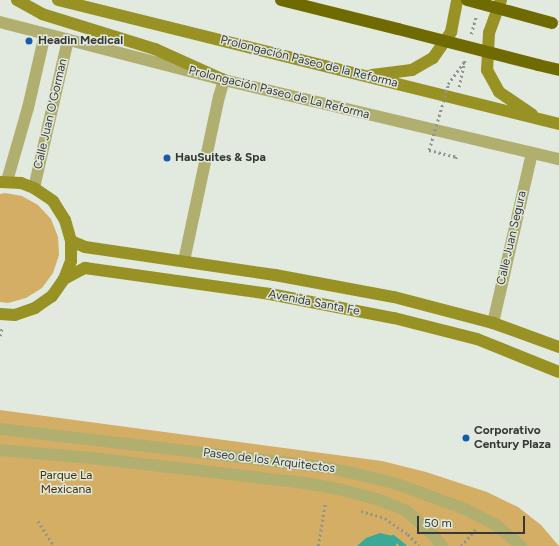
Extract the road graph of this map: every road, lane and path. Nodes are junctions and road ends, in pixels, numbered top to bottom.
1 (17, 0) edge
2 (58, 0) edge
3 (281, 0) edge
4 (457, 0) edge
5 (467, 0) edge
6 (501, 0) edge
7 (476, 15) dead end
8 (0, 22) edge
9 (555, 24) edge
10 (45, 34) junction
11 (470, 39) dead end
12 (68, 40) junction
13 (466, 54) dead end
14 (464, 62) junction
15 (559, 70) edge
16 (363, 76) junction
17 (224, 80) junction
18 (458, 90) dead end
19 (539, 119) junction
20 (559, 124) edge
21 (532, 153) junction
22 (457, 158) dead end
23 (559, 159) edge
24 (4, 181) edge
25 (34, 188) junction
26 (71, 241) junction
27 (184, 261) junction
28 (64, 279) junction
29 (0, 314) edge
30 (493, 323) junction
31 (559, 347) edge
32 (559, 372) edge
33 (0, 429) edge
34 (94, 439) junction
35 (0, 450) edge
36 (92, 458) junction
37 (325, 504) dead end
38 (361, 511) dead end
39 (38, 521) dead end
40 (478, 526) dead end
41 (54, 546) edge
42 (318, 546) edge
43 (419, 546) edge
44 (442, 546) edge
45 (461, 546) edge
46 (521, 546) edge

1 - 17 street
2 - 16 street, Prolongación Paseo de la Reforma
3 - 15 highway, bridge
4 - 16 street
5 - 9 highway, bridge
6 - 19 street
7 - 11 path
8 - 10 street, Prolongación Paseo de La Reforma
10 - 12 street, Prolongación Paseo de La Reforma
10 - 24 street, Calle Juan O'Gorman
12 - 17 street, Prolongación Paseo de La Reforma
12 - 25 street, Calle Juan O'Gorman
13 - 14 path
14 - 18 path
14 - 22 path, bridge
16 - 19 street, Prolongación Paseo de la Reforma
17 - 21 street, Prolongación Paseo de La Reforma
17 - 27 street
19 - 20 street, Prolongación Paseo de la Reforma
21 - 23 street, Prolongación Paseo de La Reforma
21 - 30 street, Calle Juan Segura
24 - 25 street
25 - 26 street
26 - 27 street, Avenida Santa Fe
26 - 28 street
27 - 30 street, Avenida Santa Fe
28 - 29 street
28 - 32 street, Avenida Santa Fe
30 - 31 street, Avenida Santa Fe
33 - 34 street, Paseo de los Arquitectos
34 - 36 street
34 - 46 street, Paseo de los Arquitectos
35 - 36 street, Paseo de los Arquitectos
36 - 44 street, Paseo de los Arquitectos
37 - 42 path
38 - 43 path
39 - 41 path
40 - 45 path

